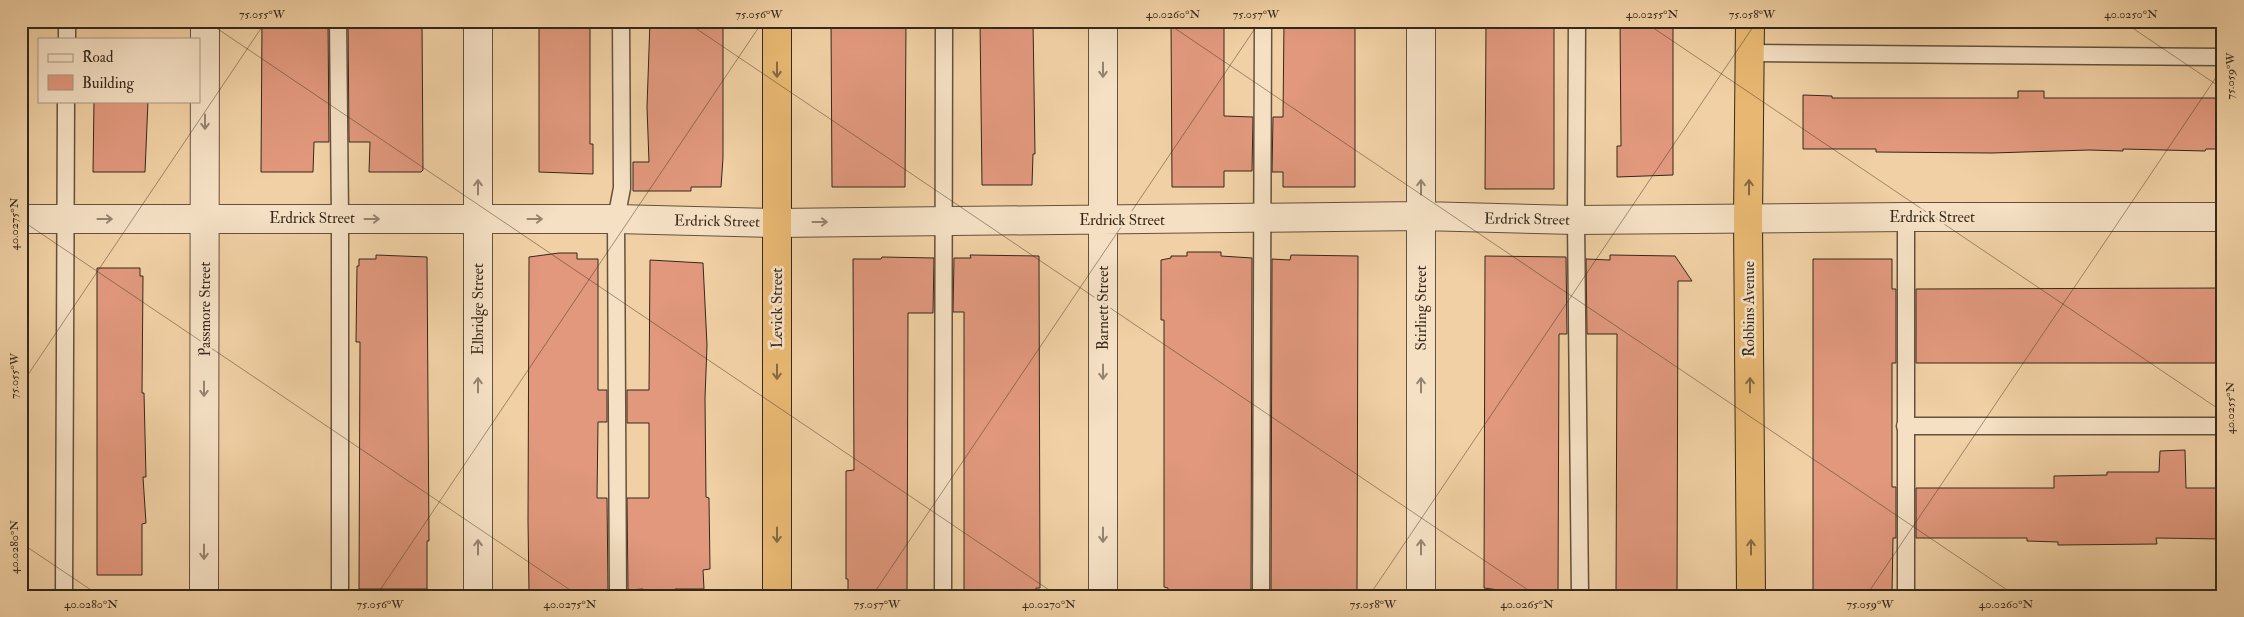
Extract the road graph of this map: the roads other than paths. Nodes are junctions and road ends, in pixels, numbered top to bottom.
1 (67, 21) edge
2 (205, 21) edge
3 (338, 21) edge
4 (478, 21) edge
5 (621, 21) edge
6 (778, 21) edge
7 (944, 21) edge
8 (1104, 21) edge
9 (1262, 21) edge
10 (1421, 21) edge
11 (1577, 21) edge
12 (1750, 21) edge
13 (67, 38) edge
14 (1750, 53) junction
15 (2223, 57) edge
16 (66, 102) edge
17 (1421, 216) junction
18 (1906, 217) junction
19 (2223, 217) edge
20 (205, 218) junction
21 (340, 218) junction
22 (21, 219) edge
23 (66, 219) junction
24 (478, 219) junction
25 (616, 219) junction
26 (1263, 219) junction
27 (1748, 219) junction
28 (1576, 220) junction
29 (1103, 221) junction
30 (776, 222) junction
31 (944, 222) junction
32 (1906, 426) junction
33 (2223, 426) edge
34 (64, 596) edge
35 (204, 596) edge
36 (340, 596) edge
37 (478, 596) edge
38 (618, 596) edge
39 (777, 596) edge
40 (943, 596) edge
41 (1103, 596) edge
42 (1261, 596) edge
43 (1421, 596) edge
44 (1580, 596) edge
45 (1752, 596) edge
46 (1906, 596) edge

1 - 13 lane
2 -> 20 street, Passmore Street
3 - 21 lane
24 -> 4 street, Elbridge Street
5 - 25 lane
6 -> 30 highway, Levick Street
7 - 31 lane
8 -> 29 street, Barnett Street
9 - 26 lane
17 -> 10 street, Stirling Street
11 - 28 lane
12 - 14 highway, Robbins Avenue
14 - 15 lane
27 -> 14 highway, Robbins Avenue
16 - 23 lane
17 - 26 street, Erdrick Street
17 - 28 street, Erdrick Street
43 -> 17 street, Stirling Street
18 - 19 street, Erdrick Street
18 - 27 street, Erdrick Street
18 - 32 lane
20 - 21 street, Erdrick Street
23 -> 20 street, Erdrick Street
20 -> 35 street, Passmore Street
21 -> 24 street, Erdrick Street
21 - 36 lane
22 - 23 street, Erdrick Street
23 - 34 lane
24 -> 25 street, Erdrick Street
37 -> 24 street, Elbridge Street
25 - 30 street, Erdrick Street
25 - 38 lane
26 - 29 street, Erdrick Street
26 - 42 lane
27 - 28 street, Erdrick Street
45 -> 27 highway, Robbins Avenue
28 - 44 lane
29 - 31 street, Erdrick Street
29 -> 41 street, Barnett Street
30 -> 31 street, Erdrick Street
30 -> 39 highway, Levick Street
31 - 40 lane
32 - 33 lane
32 - 46 lane

